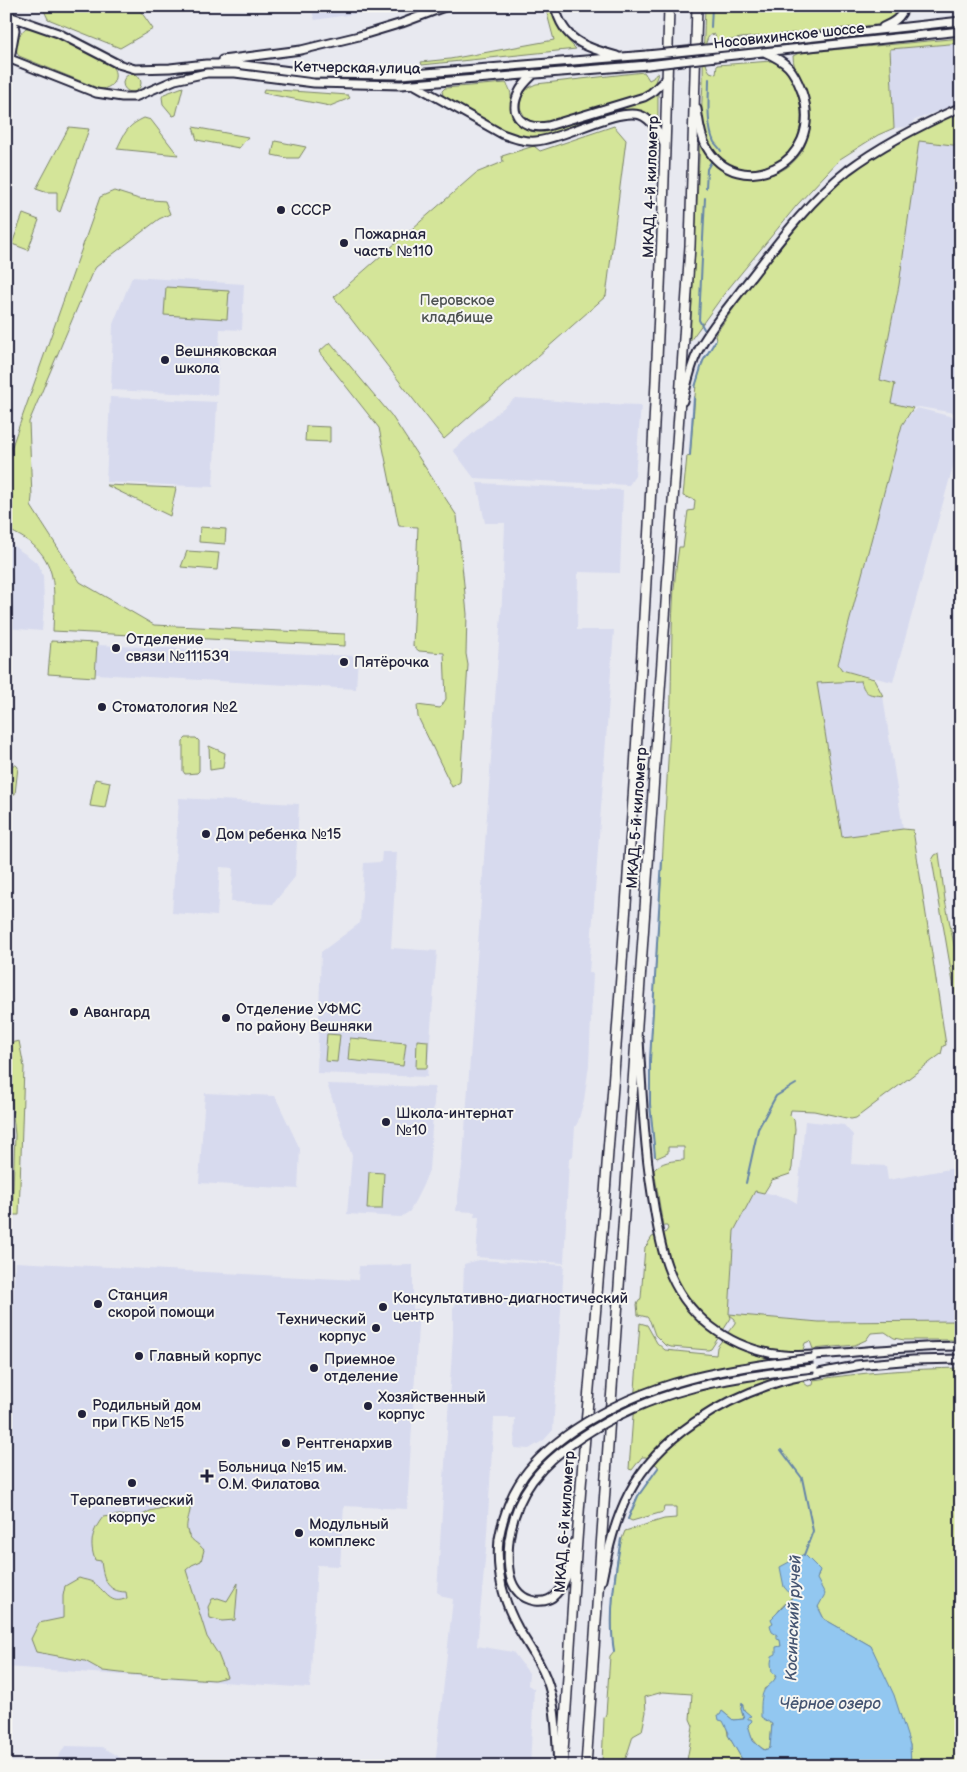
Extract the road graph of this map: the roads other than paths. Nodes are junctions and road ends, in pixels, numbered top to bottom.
1 (447, 6) edge
2 (555, 6) edge
3 (669, 6) edge
4 (697, 6) edge
5 (905, 6) edge
6 (6, 15) edge
7 (961, 21) edge
8 (33, 24) junction
9 (875, 30) junction
10 (961, 31) edge
11 (14, 34) junction
12 (681, 52) joint
13 (764, 52) junction
14 (622, 57) junction
15 (681, 61) joint
16 (206, 64) junction
17 (534, 74) junction
18 (668, 76) junction
19 (412, 84) junction
20 (695, 96) junction
21 (961, 107) edge
22 (666, 155) junction
23 (658, 368) joint
24 (680, 414) junction
25 (639, 989) junction
26 (598, 1281) joint
27 (961, 1346) edge
28 (813, 1357) junction
29 (961, 1359) edge
30 (814, 1371) junction
31 (582, 1474) junction
32 (596, 1610) junction
33 (558, 1766) edge
34 (562, 1766) edge
35 (586, 1766) edge

1 - 16 main road
2 - 14 main road
3 - 18 highway, МКАД, 4-й километр
4 - 20 highway
5 - 9 main road
6 - 8 main road, Кетчерская улица
6 - 11 main road, Кетчерская улица
7 - 9 main road, Носовихинское шоссе
8 - 11 main road
8 - 16 main road, Кетчерская улица
9 - 12 main road, Носовихинское шоссе, bridge
10 - 13 main road, Носовихинское шоссе
11 - 19 main road, Кетчерская улица
12 - 14 main road, Кетчерская улица, bridge
13 - 15 main road, Носовихинское шоссе, bridge
13 - 20 main road
14 - 16 main road, Кетчерская улица
15 - 17 main road, Кетчерская улица, bridge
17 - 18 main road
17 - 19 main road, Кетчерская улица
18 - 22 highway, МКАД, 4-й километр
19 - 22 main road
20 - 24 highway, МКАД, 5-й километр
21 - 24 main road
22 - 23 highway, МКАД, 4-й километр
23 - 26 highway, МКАД, 5-й километр
24 - 25 highway, МКАД, 5-й километр
25 - 28 main road
25 - 32 highway, МКАД, 5-й километр
26 - 31 highway, МКАД, 6-й километр
27 - 28 main road
28 - 33 main road, bridge
29 - 30 main road
30 - 31 main road, bridge
30 - 32 main road
31 - 34 highway, МКАД, 6-й километр
32 - 35 highway

